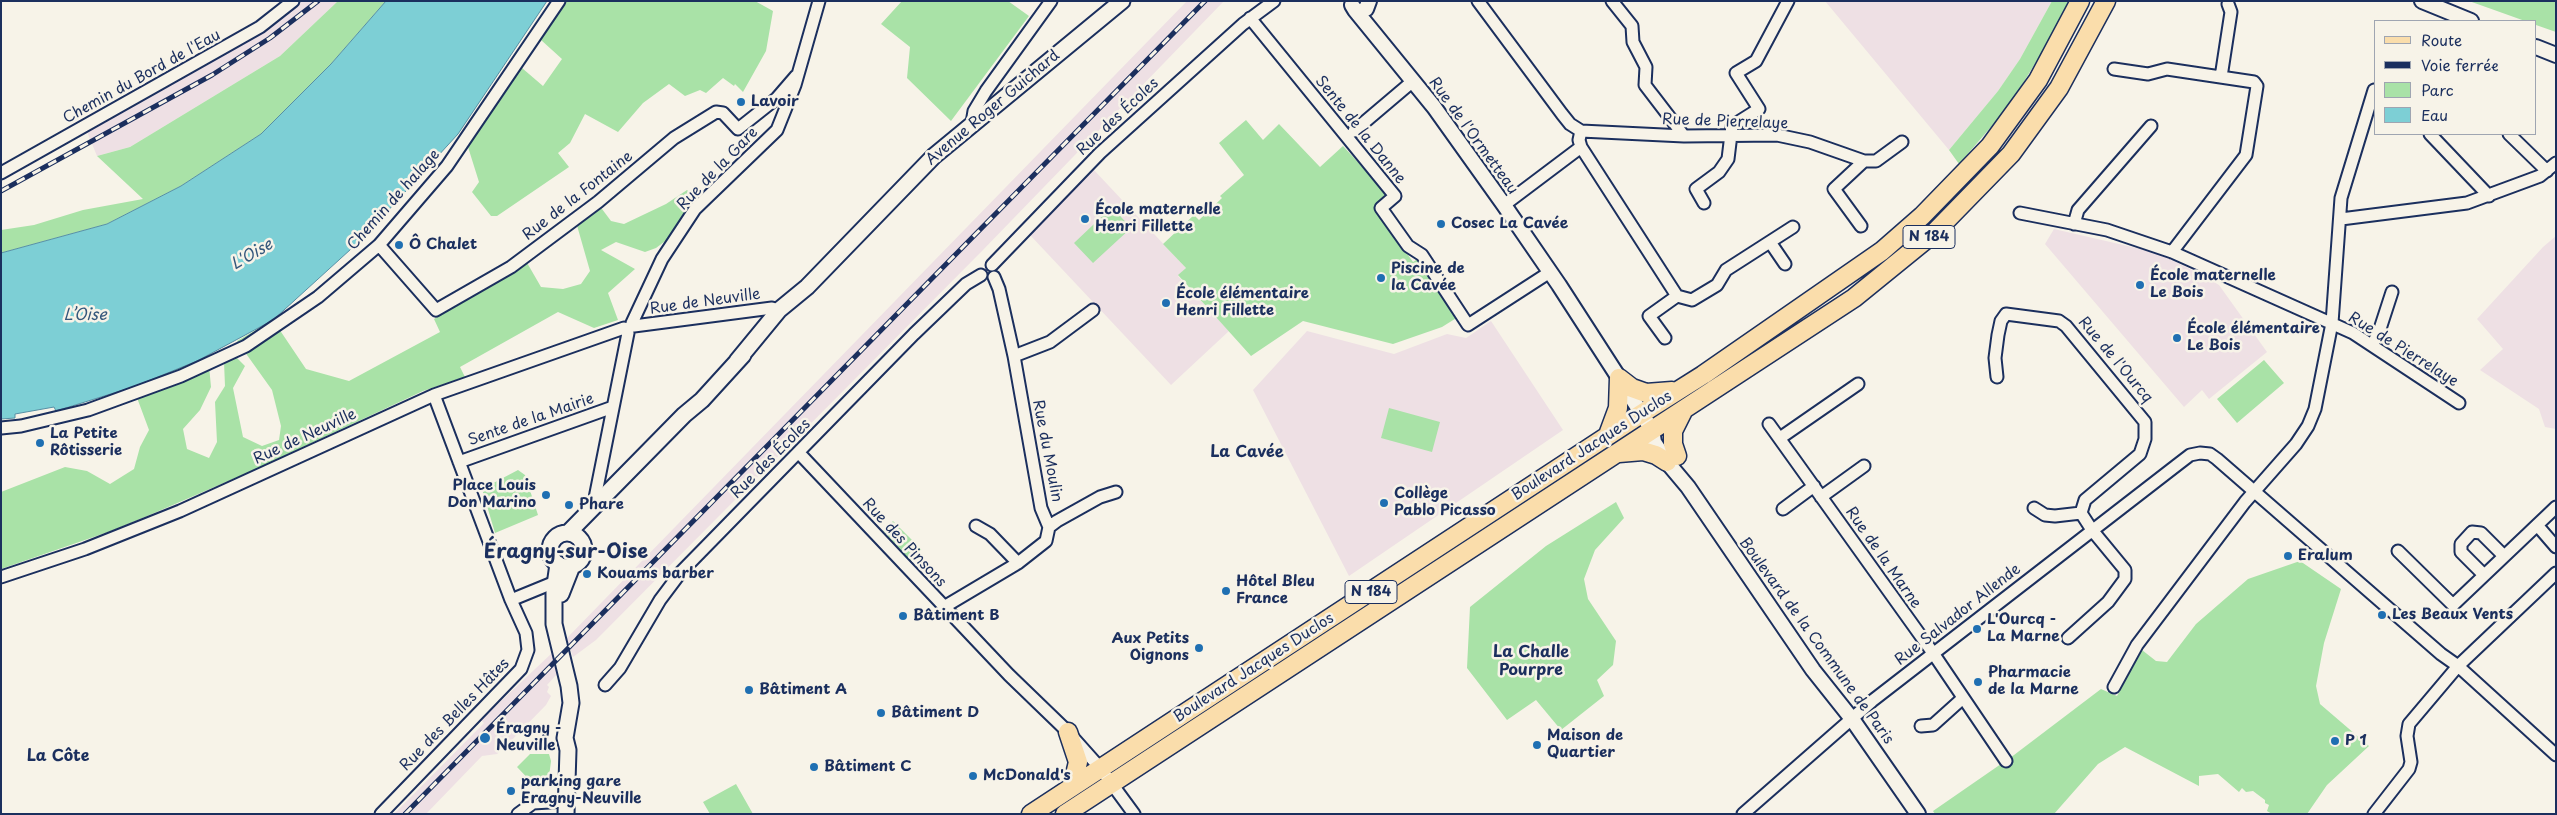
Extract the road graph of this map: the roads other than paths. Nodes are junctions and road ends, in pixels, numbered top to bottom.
1 (293, 1) edge
2 (559, 1) edge
3 (819, 1) edge
4 (1051, 1) edge
5 (1122, 1) edge
6 (1274, 1) edge
7 (1478, 1) edge
8 (1612, 1) edge
9 (1788, 1) edge
10 (2080, 1) edge
11 (2106, 1) edge
12 (2422, 1) edge
13 (1358, 4) edge
14 (2228, 4) dead end
15 (1250, 18) junction
16 (2469, 20) edge
17 (2537, 48) edge
18 (2556, 55) edge
19 (2114, 69) dead end
20 (796, 76) junction
21 (2222, 76) junction
22 (1413, 81) junction
23 (2374, 90) dead end
24 (972, 124) junction
25 (2151, 126) dead end
26 (1354, 131) dead end
27 (1581, 131) junction
28 (1731, 135) junction
29 (2431, 135) edge
30 (2510, 135) edge
31 (1684, 136) junction
32 (1902, 142) dead end
33 (1581, 147) junction
34 (1864, 161) junction
35 (2551, 167) edge
36 (1, 174) edge
37 (2489, 196) junction
38 (1704, 203) dead end
39 (1504, 205) junction
40 (2020, 214) dead end
41 (2340, 219) junction
42 (2074, 224) junction
43 (1861, 226) dead end
44 (1793, 227) dead end
45 (1770, 242) junction
46 (379, 245) junction
47 (2172, 252) junction
48 (1785, 264) dead end
49 (993, 271) junction
50 (1550, 272) junction
51 (806, 287) junction
52 (2392, 292) dead end
53 (1677, 296) junction
54 (1093, 310) dead end
55 (778, 311) junction
56 (2332, 323) junction
57 (629, 327) junction
58 (769, 331) junction
59 (1665, 338) dead end
60 (2372, 345) junction
61 (1014, 356) junction
62 (732, 365) junction
63 (1997, 377) dead end
64 (1619, 378) junction
65 (1858, 384) dead end
66 (1678, 390) junction
67 (434, 394) junction
68 (2459, 403) dead end
69 (613, 407) junction
70 (1685, 407) junction
71 (1640, 414) junction
72 (1769, 424) dead end
73 (1, 428) edge
74 (1652, 430) junction
75 (1608, 435) junction
76 (1780, 438) junction
77 (799, 453) junction
78 (1616, 454) junction
79 (1672, 459) junction
80 (459, 462) junction
81 (1864, 466) dead end
82 (1814, 486) junction
83 (2254, 491) junction
84 (1116, 492) dead end
85 (1821, 496) junction
86 (2556, 506) edge
87 (2034, 508) dead end
88 (1783, 509) dead end
89 (593, 511) junction
90 (2081, 514) junction
91 (2537, 525) junction
92 (976, 526) dead end
93 (1050, 527) junction
94 (2092, 530) junction
95 (574, 535) junction
96 (2556, 547) edge
97 (2398, 551) dead end
98 (2503, 555) junction
99 (1018, 562) junction
100 (565, 565) junction
101 (2556, 573) edge
102 (2483, 574) junction
103 (1, 577) edge
104 (555, 582) junction
105 (511, 600) junction
106 (944, 607) junction
107 (2068, 638) dead end
108 (1933, 653) junction
109 (2458, 666) junction
110 (605, 685) dead end
111 (2114, 687) dead end
112 (1963, 698) junction
113 (1852, 719) junction
114 (1921, 726) dead end
115 (1068, 732) junction
116 (1138, 745) junction
117 (568, 750) junction
118 (2556, 755) edge
119 (2006, 762) dead end
120 (1101, 769) junction
121 (1117, 786) junction
122 (1072, 787) junction
123 (566, 807) edge
124 (1071, 810) edge
125 (381, 814) edge
126 (518, 814) edge
127 (1031, 814) edge
128 (1134, 814) edge
129 (1743, 814) edge
130 (1918, 814) edge
131 (2374, 814) edge

1 - 36 street, Chemin du Bord de l'Eau
2 - 46 street, Chemin de halage
3 - 20 street, Rue de la Gare
4 - 24 street
5 - 24 main road, Avenue Roger Guichard
6 - 15 street, Rue des Écoles
7 - 27 street
8 - 31 street
9 - 28 street
10 - 66 main road, Boulevard Jacques Duclos / N 184
11 - 70 main road, Boulevard Jacques Duclos / N 184
12 - 16 street
13 - 22 street, Rue de l'Ormetteau
14 - 21 street
15 - 49 street, Rue des Écoles
15 - 50 street, Sente de la Danne
17 - 18 street
19 - 21 street
20 - 46 street, Rue de la Fontaine
20 - 57 street, Rue de la Gare
21 - 47 street
22 - 26 street, Sente de la Danne
22 - 39 street, Rue de l'Ormetteau
23 - 41 street
24 - 51 main road, Avenue Roger Guichard
25 - 42 street
27 - 31 street, Rue de Pierrelaye
27 - 33 street
28 - 31 street, Rue de Pierrelaye
28 - 34 street, Rue de Pierrelaye
28 - 38 street
29 - 37 street
30 - 35 street
32 - 34 street
33 - 39 street
33 - 53 street
34 - 43 street
35 - 37 street
37 - 41 street
39 - 50 street, Rue de l'Ormetteau
40 - 42 street, Rue de Pierrelaye
41 - 56 street
42 - 47 street, Rue de Pierrelaye
44 - 45 street
45 - 48 street
45 - 53 street
46 - 73 street, Chemin de halage
47 - 56 street, Rue de Pierrelaye
49 - 61 street, Rue du Moulin
49 - 77 street, Rue des Écoles
50 - 64 street, Rue de l'Ormetteau
51 - 55 main road, Avenue Roger Guichard
51 - 58 main road, Avenue Roger Guichard
52 - 60 street
53 - 59 street
54 - 61 street
55 - 57 street, Rue de Neuville
55 - 58 main road
55 - 62 main road, Avenue Roger Guichard
56 - 60 street, Rue de Pierrelaye
56 - 83 street
57 - 67 street, Rue de Neuville
57 - 69 street, Rue de la Gare
58 - 62 main road, Avenue Roger Guichard
60 - 68 street, Rue de Pierrelaye
61 - 93 street, Rue du Moulin
62 - 89 main road, Avenue Roger Guichard
63 - 90 street, Rue de l'Ourcq
64 - 66 main road
64 - 71 street, Rue de l'Ormetteau
64 - 75 main road
65 - 76 street
66 - 71 main road, Boulevard Jacques Duclos / N 184
66 - 74 main road, N 184
67 - 80 street, Rue des Belles Hâtes
67 - 103 street, Rue de Neuville
69 - 80 street, Sente de la Mairie
69 - 89 street, Rue de la Gare
70 - 74 main road, Boulevard Jacques Duclos / N 184
70 - 79 main road
71 - 74 street, Rue de l'Ormetteau
71 - 75 main road, Boulevard Jacques Duclos / N 184
71 - 78 main road, N 184
72 - 76 street, Rue de la Marne
74 - 78 main road, Boulevard Jacques Duclos / N 184
74 - 79 street, Boulevard de la Commune de Paris
75 - 116 main road, Boulevard Jacques Duclos / N 184
76 - 82 street, Rue de la Marne
77 - 106 street, Rue des Pinsons
77 - 110 street, Rue des Écoles
78 - 79 main road
78 - 121 main road, Boulevard Jacques Duclos / N 184
79 - 113 street, Boulevard de la Commune de Paris
80 - 105 street, Rue des Belles Hâtes
81 - 85 street
82 - 85 street, Rue de la Marne
82 - 88 street
83 - 94 street, Rue Salvador Allende
83 - 109 street
83 - 111 street
84 - 93 street
85 - 108 street, Rue de la Marne
86 - 91 street
87 - 90 street
89 - 95 main road, Avenue Roger Guichard
90 - 94 street
91 - 96 street
91 - 98 street
92 - 99 street
93 - 99 street
94 - 107 street
94 - 108 street, Rue Salvador Allende
95 - 100 main road
95 - 100 main road
97 - 102 street
98 - 102 street
98 - 102 street
99 - 106 street
100 - 104 main road
100 - 117 main road
101 - 109 street
104 - 105 street
104 - 117 main road
105 - 125 street, Rue des Belles Hâtes
106 - 115 street, Rue des Pinsons
108 - 112 street, Rue de la Marne
108 - 113 street, Rue Salvador Allende
109 - 118 street
109 - 131 street
112 - 114 street
112 - 119 street, Rue de la Marne
113 - 129 street, Rue Salvador Allende
113 - 130 street, Boulevard de la Commune de Paris
115 - 120 street, Rue des Pinsons
115 - 122 main road
116 - 120 main road, Boulevard Jacques Duclos / N 184
116 - 121 main road, N 184
117 - 123 main road
120 - 121 street, Rue des Pinsons
120 - 122 main road, Boulevard Jacques Duclos / N 184
120 - 124 main road, N 184
121 - 124 main road, Boulevard Jacques Duclos / N 184
121 - 128 street, Rue des Pinsons
122 - 127 main road, Boulevard Jacques Duclos / N 184
123 - 126 street

